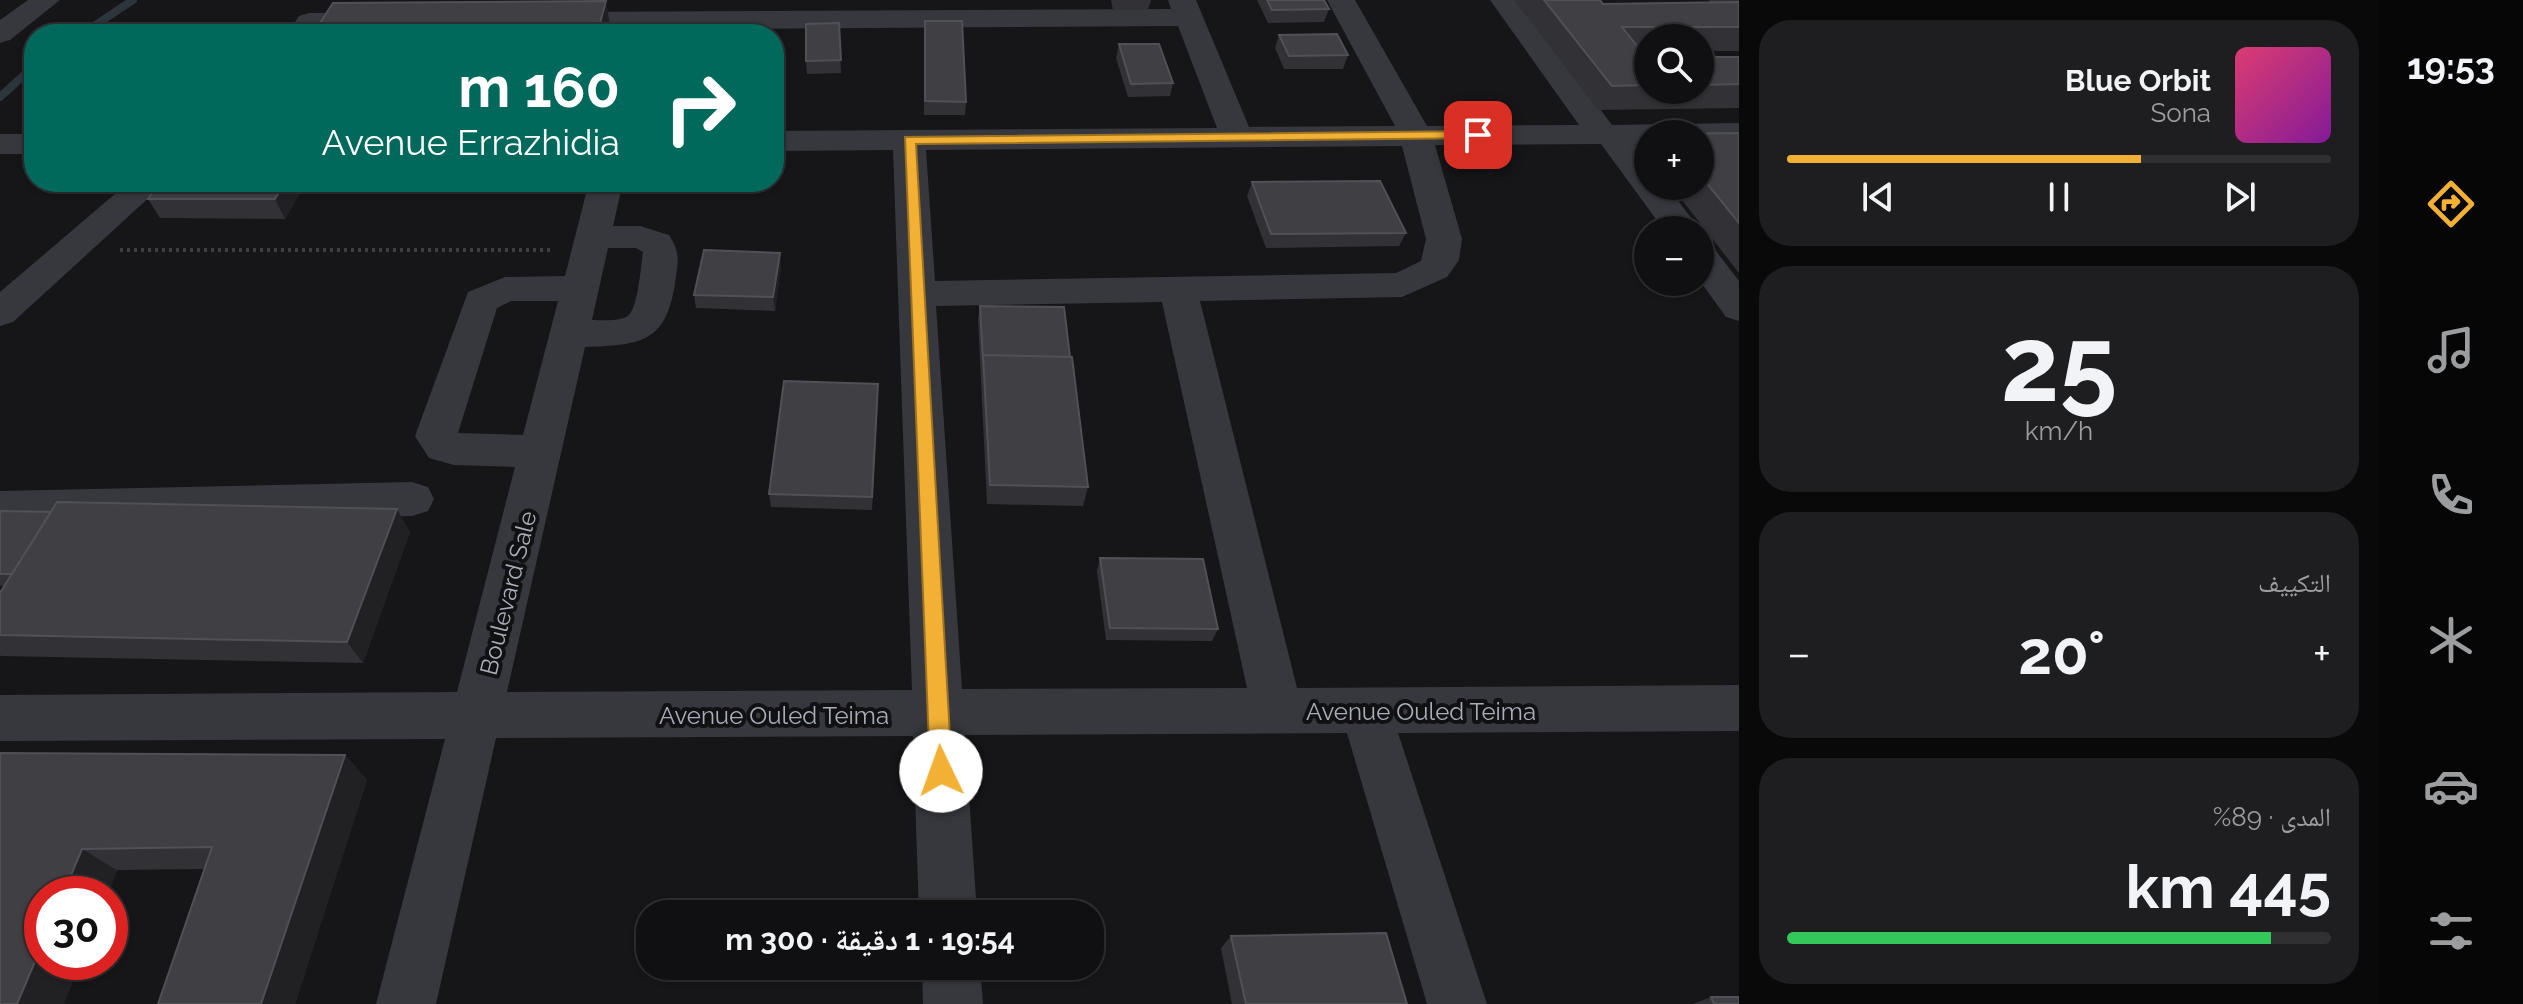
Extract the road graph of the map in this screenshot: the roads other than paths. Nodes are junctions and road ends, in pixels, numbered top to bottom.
1 (17, 0) edge
2 (46, 0) edge
3 (330, 0) edge
4 (1341, 0) edge
5 (1504, 0) edge
6 (1186, 8) edge
7 (0, 13) edge
8 (642, 18) edge
9 (404, 21) edge
10 (531, 21) edge
11 (307, 24) edge
12 (361, 24) edge
13 (0, 34) edge
14 (1714, 133) edge
15 (1739, 133) edge
16 (1634, 134) edge
17 (1607, 135) junction
18 (1236, 136) junction
19 (1416, 136) junction
20 (909, 140) junction
21 (784, 141) edge
22 (0, 144) edge
23 (24, 144) edge
24 (1634, 167) edge
25 (138, 192) edge
26 (604, 192) edge
27 (588, 258) junction
28 (1714, 274) edge
29 (1178, 289) junction
30 (917, 294) junction
31 (1739, 308) edge
32 (0, 313) edge
33 (570, 334) junction
34 (542, 452) junction
35 (412, 499) dead end
36 (0, 508) edge
37 (1739, 708) edge
38 (1278, 712) junction
39 (1366, 712) junction
40 (938, 714) junction
41 (478, 717) junction
42 (0, 718) edge
43 (947, 900) edge
44 (952, 980) edge
45 (406, 1004) edge
46 (953, 1004) edge
47 (1457, 1004) edge

1 - 7 street
2 - 13 street
3 - 11 street
4 - 19 street
5 - 17 street
6 - 8 street
6 - 18 street
8 - 10 street
9 - 12 street
14 - 15 street
16 - 17 street
17 - 19 street
17 - 24 street
18 - 19 street
18 - 20 street
19 - 29 street
20 - 21 street
20 - 30 street
22 - 23 street
25 - 32 street
26 - 27 street, Boulevard Sale
27 - 33 street, Boulevard Sale
27 - 33 street
27 - 34 street
28 - 31 street
29 - 30 street
29 - 38 street
30 - 40 street
33 - 34 street, Boulevard Sale
34 - 41 street, Boulevard Sale
35 - 36 street
37 - 39 street, Avenue Ouled Teima
38 - 39 street, Avenue Ouled Teima
38 - 40 street, Avenue Ouled Teima
39 - 47 street
40 - 41 street, Avenue Ouled Teima
40 - 43 street
41 - 42 street, Avenue Ouled Teima
41 - 45 street, Boulevard Sale
44 - 46 street

